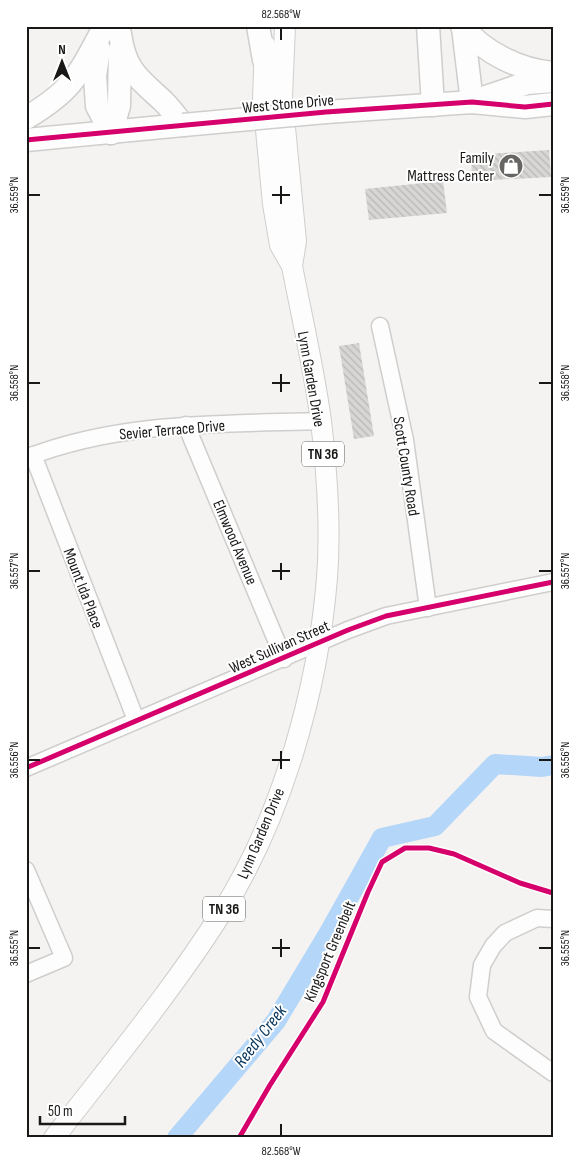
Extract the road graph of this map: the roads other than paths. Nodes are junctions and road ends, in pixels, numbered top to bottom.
1 (258, 26) edge
2 (267, 26) edge
3 (285, 26) edge
4 (428, 26) edge
5 (462, 27) edge
6 (112, 29) edge
7 (264, 60) junction
8 (553, 73) edge
9 (553, 81) edge
10 (472, 102) junction
11 (553, 104) edge
12 (433, 105) junction
13 (26, 118) edge
14 (183, 125) junction
15 (111, 133) junction
16 (26, 140) edge
17 (292, 266) junction
18 (380, 326) dead end
19 (320, 421) junction
20 (186, 425) junction
21 (29, 457) edge
22 (553, 582) edge
23 (428, 608) junction
24 (319, 643) junction
25 (284, 659) junction
26 (136, 720) junction
27 (26, 768) edge
28 (26, 870) edge
29 (553, 919) edge
30 (26, 974) edge
31 (553, 1073) edge
32 (54, 1138) edge

1 - 7 highway
2 - 7 main road, Lynn Garden Drive / TN 36
3 - 17 main road, Lynn Garden Drive / TN 36
4 - 12 highway
5 - 8 highway
5 - 10 highway
6 - 13 highway
6 - 14 highway
6 - 15 highway
7 - 17 main road, Lynn Garden Drive / TN 36
9 - 10 highway, West Stone Drive
10 - 11 highway, West Stone Drive
10 - 12 highway, West Stone Drive
12 - 14 highway, West Stone Drive, bridge
14 - 15 highway, West Stone Drive
15 - 16 highway, West Stone Drive
17 - 19 main road, Lynn Garden Drive / TN 36
18 - 23 street, Scott County Road
19 - 20 street, Sevier Terrace Drive
19 - 24 main road, Lynn Garden Drive / TN 36
20 - 21 street, Sevier Terrace Drive
20 - 25 street, Elmwood Avenue
21 - 26 street, Mount Ida Place
22 - 23 street, West Sullivan Street
23 - 24 street, West Sullivan Street
24 - 25 street, West Sullivan Street
24 - 32 main road, Lynn Garden Drive / TN 36
25 - 26 street, West Sullivan Street
26 - 27 street, West Sullivan Street
28 - 30 street
29 - 31 street

